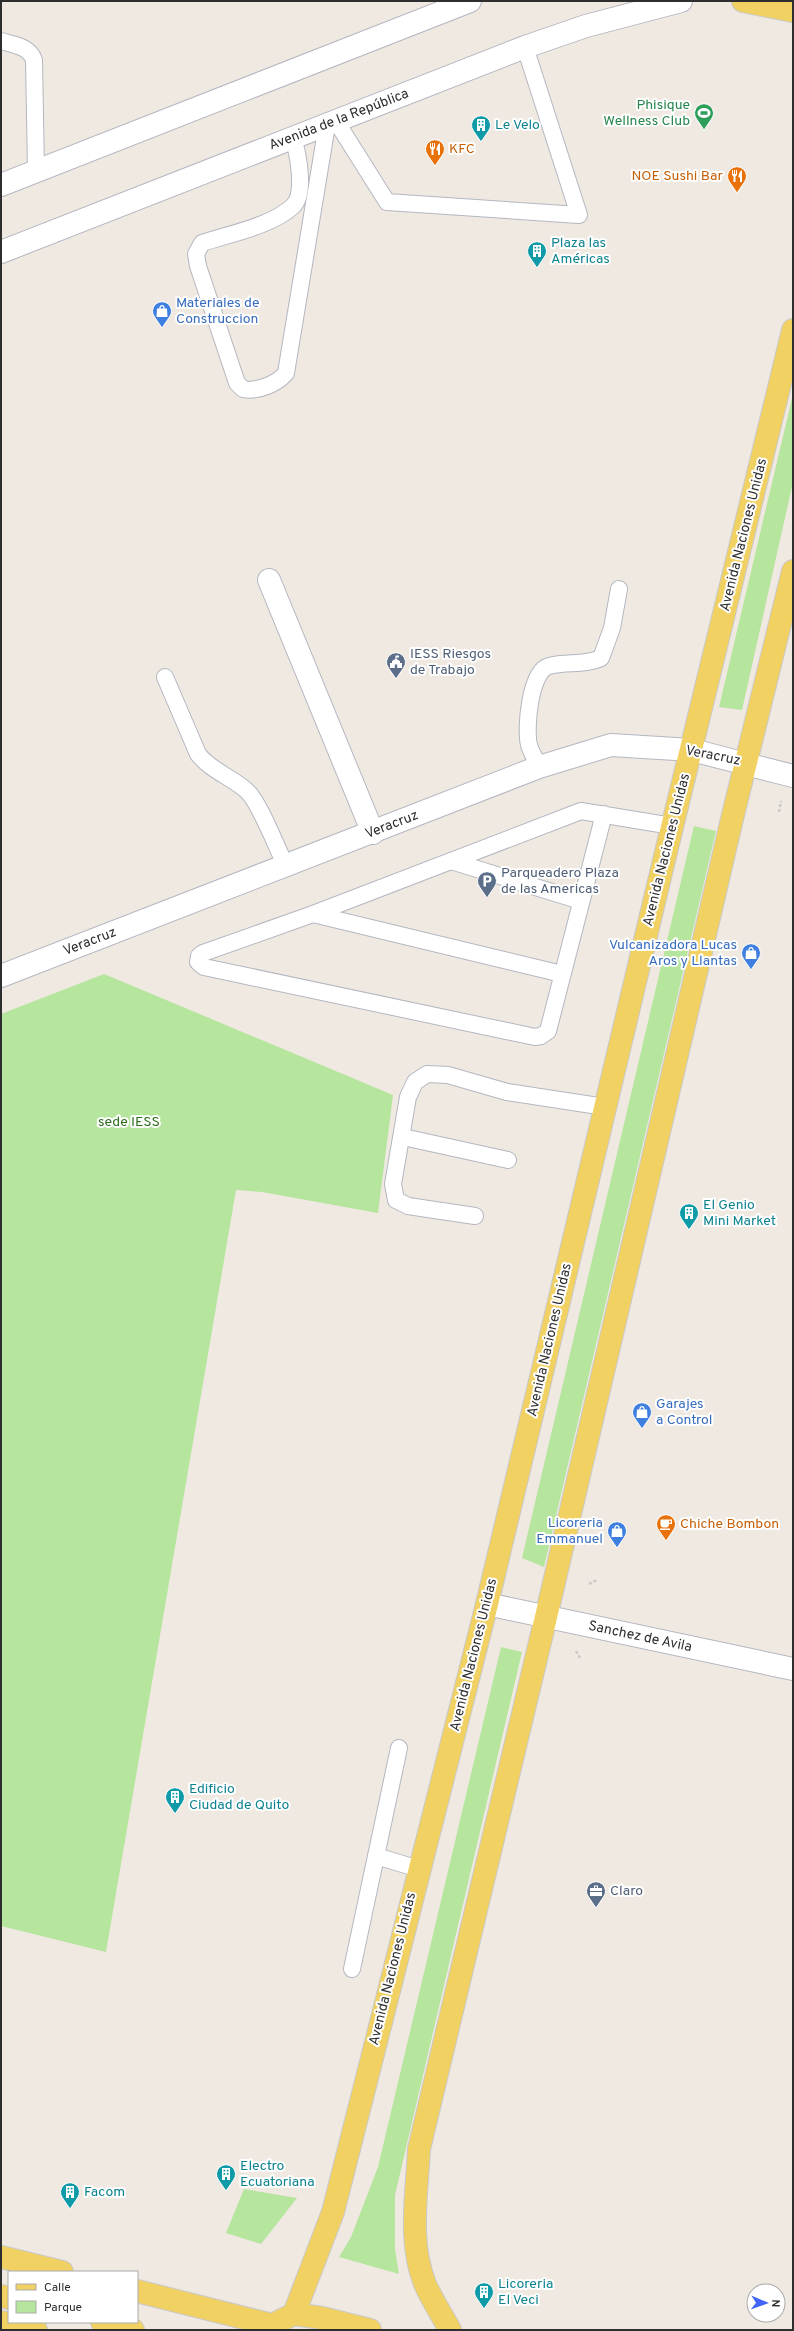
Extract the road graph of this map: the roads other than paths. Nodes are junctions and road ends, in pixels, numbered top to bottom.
1 (470, 1) edge
2 (681, 1) edge
3 (743, 1) edge
4 (793, 11) edge
5 (1, 42) edge
6 (525, 47) junction
7 (332, 123) junction
8 (293, 138) junction
9 (36, 171) junction
10 (1, 184) edge
11 (314, 205) junction
12 (294, 206) junction
13 (1, 252) edge
14 (793, 330) edge
15 (792, 578) edge
16 (269, 580) dead end
17 (619, 589) dead end
18 (165, 677) dead end
19 (692, 750) junction
20 (746, 763) junction
21 (539, 768) junction
22 (793, 776) edge
23 (604, 814) junction
24 (672, 826) junction
25 (373, 833) junction
26 (451, 861) junction
27 (286, 866) junction
28 (581, 901) junction
29 (313, 914) junction
30 (562, 974) junction
31 (1, 976) edge
32 (605, 1107) junction
33 (403, 1137) junction
34 (508, 1160) dead end
35 (475, 1216) dead end
36 (487, 1604) junction
37 (546, 1617) junction
38 (793, 1669) edge
39 (399, 1748) dead end
40 (376, 1856) junction
41 (419, 1869) junction
42 (352, 1970) dead end
43 (1, 2257) edge
44 (58, 2271) edge
45 (138, 2291) edge
46 (294, 2314) junction
47 (1, 2322) edge
48 (106, 2323) edge
49 (270, 2328) edge
50 (36, 2330) edge
51 (133, 2330) edge
52 (370, 2330) edge
53 (450, 2330) edge

1 - 9 street
2 - 6 street, Avenida de la República
3 - 4 main road
5 - 9 lane
6 - 7 street, Avenida de la República
6 - 7 lane
7 - 8 street, Avenida de la República
7 - 11 lane
8 - 12 lane
8 - 13 street, Avenida de la República
9 - 10 street
11 - 12 lane
11 - 12 lane
14 - 19 main road, Avenida Naciones Unidas
15 - 20 main road
16 - 25 street
17 - 21 lane
18 - 27 lane
19 - 20 street, Veracruz
19 - 21 street, Veracruz
19 - 24 main road, Avenida Naciones Unidas
20 - 22 street, Veracruz
20 - 37 main road
21 - 25 street, Veracruz
23 - 24 lane
23 - 26 lane
23 - 28 lane
24 - 32 main road, Avenida Naciones Unidas
25 - 27 street, Veracruz
26 - 28 lane
26 - 29 lane
27 - 31 street, Veracruz
28 - 30 lane
29 - 30 lane
29 - 30 lane
32 - 33 lane
32 - 36 main road, Avenida Naciones Unidas
33 - 34 lane
33 - 35 lane
36 - 37 street, Sanchez de Avila
36 - 41 main road, Avenida Naciones Unidas
37 - 38 street, Sanchez de Avila
37 - 53 main road
39 - 40 lane
40 - 41 lane
40 - 42 lane
41 - 46 main road, Avenida Naciones Unidas
43 - 44 main road
45 - 49 main road
46 - 49 main road
46 - 52 main road
47 - 50 main road
48 - 51 main road

